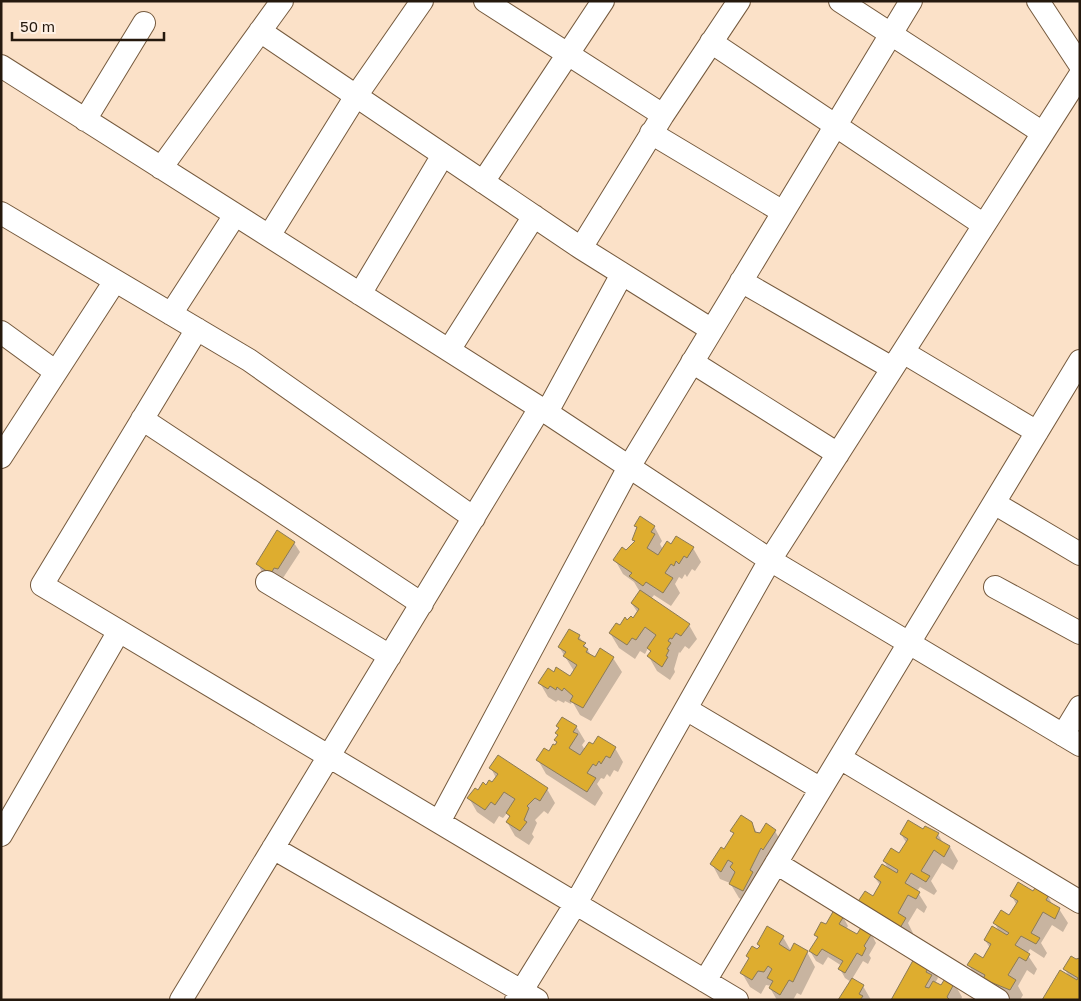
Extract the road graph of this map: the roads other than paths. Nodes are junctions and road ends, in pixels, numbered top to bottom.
1 (282, 1) edge
2 (422, 1) edge
3 (485, 1) edge
4 (603, 1) edge
5 (739, 1) edge
6 (840, 1) edge
7 (911, 1) edge
8 (1038, 1) edge
9 (144, 22) dead end
10 (260, 31) junction
11 (891, 34) junction
12 (711, 42) junction
13 (568, 54) junction
14 (1080, 65) edge
15 (1, 66) edge
16 (1080, 75) edge
17 (356, 96) junction
18 (85, 120) junction
19 (657, 124) junction
20 (835, 126) junction
21 (1042, 133) junction
22 (443, 155) junction
23 (162, 168) junction
24 (483, 182) junction
25 (783, 212) junction
26 (1, 213) edge
27 (235, 215) junction
28 (534, 216) junction
29 (984, 225) junction
30 (269, 236) junction
31 (581, 248) junction
32 (622, 274) junction
33 (115, 281) junction
34 (741, 281) junction
35 (360, 294) junction
36 (171, 314) junction
37 (196, 329) junction
38 (712, 330) junction
39 (1, 332) edge
40 (449, 350) junction
41 (898, 360) junction
42 (1080, 361) edge
43 (692, 362) junction
44 (56, 372) junction
45 (544, 410) junction
46 (142, 419) junction
47 (1037, 432) junction
48 (838, 454) junction
49 (1, 456) edge
50 (629, 467) junction
51 (994, 503) junction
52 (474, 518) junction
53 (1080, 554) edge
54 (770, 560) junction
55 (267, 582) dead end
56 (995, 587) dead end
57 (422, 604) junction
58 (119, 631) junction
59 (1080, 633) edge
60 (909, 644) junction
61 (390, 656) junction
62 (1080, 707) edge
63 (686, 709) junction
64 (1071, 740) edge
65 (329, 756) junction
66 (840, 758) junction
67 (821, 789) junction
68 (439, 822) junction
69 (1, 835) edge
70 (273, 848) junction
71 (776, 863) junction
72 (1080, 902) edge
73 (576, 903) junction
74 (705, 981) junction
75 (525, 997) edge
76 (729, 998) edge
77 (181, 1000) edge
78 (998, 1000) edge

1 - 10 street
2 - 17 street
3 - 13 street
4 - 13 street
5 - 12 street
6 - 11 street
7 - 11 street
8 - 14 street
9 - 18 street
10 - 17 street
10 - 23 street
11 - 20 street
11 - 21 street
12 - 19 street
12 - 20 street
13 - 19 street
13 - 24 street
15 - 18 street
16 - 21 street
17 - 22 street
17 - 30 street
18 - 23 street
19 - 25 street
19 - 31 street
20 - 25 street
20 - 29 street
21 - 29 street
22 - 24 street
22 - 35 street
23 - 27 street
24 - 28 street
25 - 34 street
26 - 33 street
27 - 30 street
27 - 36 street
28 - 31 street
28 - 40 street
29 - 41 street
30 - 35 street
31 - 32 street
32 - 38 street
32 - 45 street
33 - 36 street
33 - 44 street
34 - 38 street
34 - 41 street
35 - 40 street
36 - 37 street
37 - 46 street
37 - 52 street
38 - 43 street
39 - 44 street
40 - 45 street
41 - 47 street
41 - 48 street
42 - 47 street
43 - 48 street
43 - 50 street
44 - 49 street
45 - 50 street
45 - 52 street
46 - 57 street
46 - 58 street
47 - 51 street
48 - 54 street
50 - 54 street
50 - 68 street
51 - 53 street
51 - 60 street
52 - 57 street
54 - 60 street
54 - 63 street
55 - 61 street
56 - 59 street
57 - 61 street
58 - 65 street
58 - 69 street
60 - 64 street
60 - 66 street
61 - 65 street
62 - 64 street
63 - 67 street
63 - 73 street
65 - 68 street
65 - 70 street
66 - 67 street
66 - 72 street
67 - 71 street
68 - 73 street
70 - 75 street
70 - 77 street
71 - 74 street
71 - 78 street
73 - 74 street
73 - 75 street
74 - 76 street

